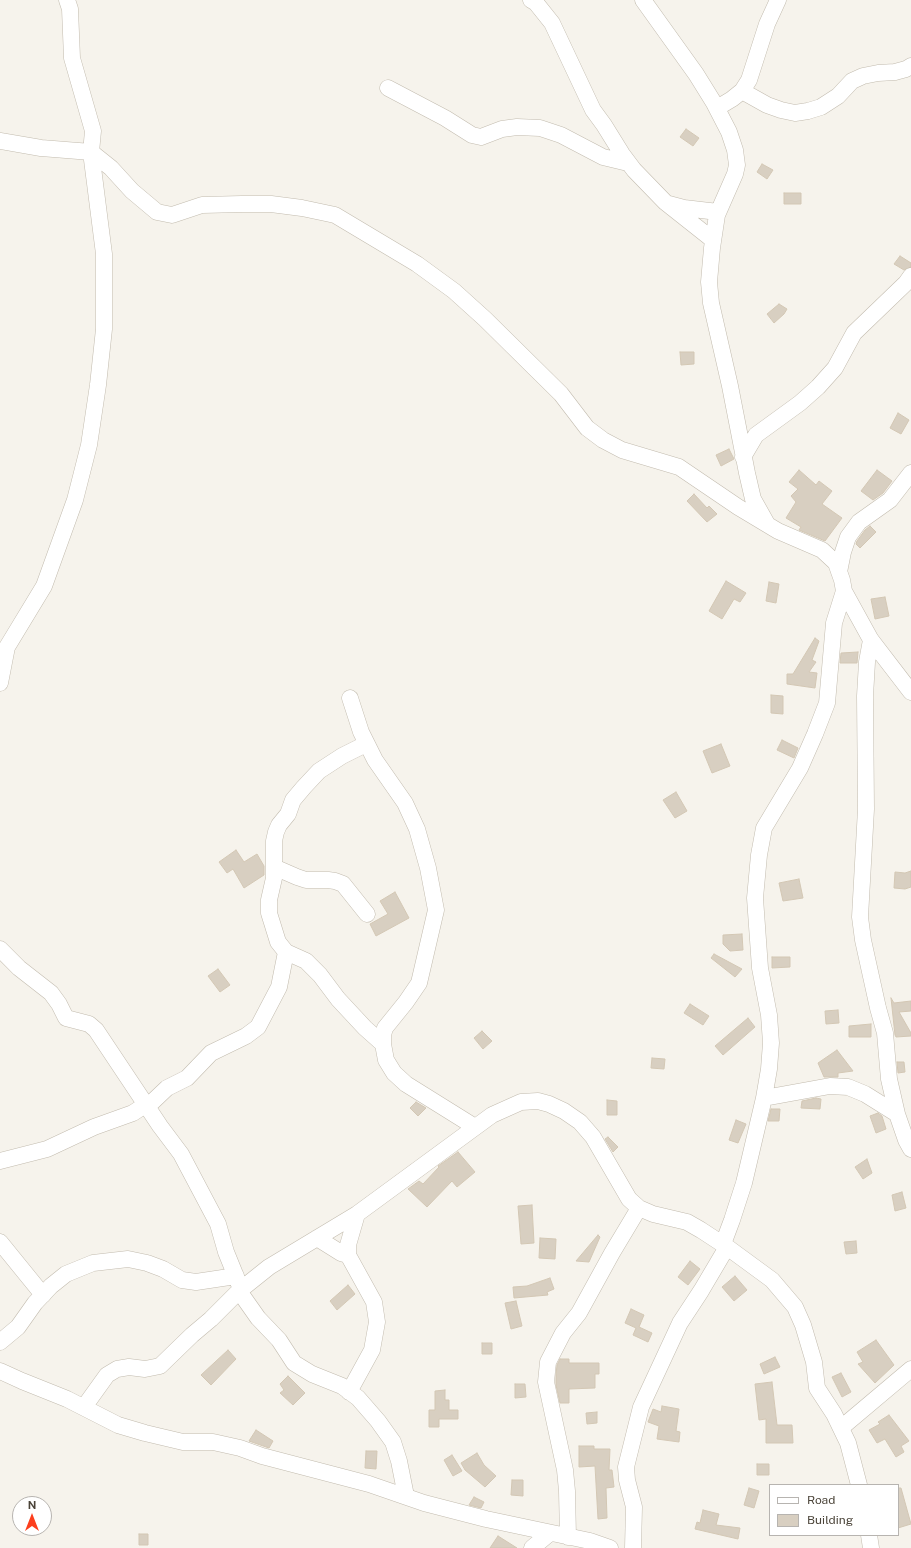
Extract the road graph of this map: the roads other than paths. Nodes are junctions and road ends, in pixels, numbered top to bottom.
1 (67, 0) edge
2 (531, 0) edge
3 (643, 0) edge
4 (778, 0) edge
5 (911, 66) edge
6 (388, 88) dead end
7 (742, 91) junction
8 (717, 108) junction
9 (0, 141) edge
10 (92, 152) junction
11 (628, 163) junction
12 (666, 203) junction
13 (718, 212) junction
14 (713, 240) junction
15 (911, 276) edge
16 (743, 457) junction
17 (910, 476) edge
18 (768, 525) junction
19 (839, 572) junction
20 (844, 591) junction
21 (871, 640) junction
22 (0, 683) edge
23 (911, 692) edge
24 (350, 698) dead end
25 (366, 744) junction
26 (274, 867) junction
27 (367, 914) dead end
28 (0, 949) edge
29 (286, 952) junction
30 (383, 1044) junction
31 (764, 1098) junction
32 (146, 1106) junction
33 (897, 1114) junction
34 (475, 1127) junction
35 (911, 1149) edge
36 (0, 1161) edge
37 (639, 1208) junction
38 (357, 1214) junction
39 (317, 1238) junction
40 (0, 1242) edge
41 (725, 1246) junction
42 (348, 1255) junction
43 (239, 1285) junction
44 (43, 1295) junction
45 (0, 1342) edge
46 (911, 1369) edge
47 (0, 1371) edge
48 (349, 1392) junction
49 (84, 1407) junction
50 (841, 1428) junction
51 (859, 1484) edge
52 (406, 1496) junction
53 (550, 1533) junction
54 (869, 1536) edge
55 (568, 1537) junction
56 (532, 1548) edge
57 (610, 1548) edge
58 (633, 1548) edge
59 (871, 1548) edge

1 - 10 street
2 - 11 street
3 - 8 street
4 - 7 street
5 - 7 street
6 - 11 street
7 - 8 street
8 - 13 street
9 - 10 street
10 - 18 street
10 - 22 street
11 - 12 street
12 - 13 street
12 - 14 street
13 - 14 street
14 - 16 street
15 - 16 street
16 - 18 street
17 - 19 street
18 - 19 street
19 - 20 street
20 - 21 street
20 - 31 street
21 - 23 street
21 - 33 street
24 - 25 street
25 - 26 street
25 - 30 street
26 - 27 street
26 - 29 street
28 - 32 street
29 - 30 street
29 - 32 street
30 - 34 street
31 - 33 street
31 - 41 street
32 - 36 street
32 - 43 street
33 - 35 street
34 - 37 street
34 - 38 street
37 - 41 street
37 - 55 street
38 - 39 street
38 - 42 street
39 - 42 street
39 - 43 street
40 - 44 street
41 - 50 street
41 - 58 street
42 - 48 street
43 - 44 street
43 - 48 street
43 - 49 street
44 - 45 street
46 - 50 street
47 - 49 street
48 - 52 street
49 - 52 street
50 - 51 street
52 - 53 street
53 - 55 street
53 - 56 street
54 - 59 street
55 - 57 street

